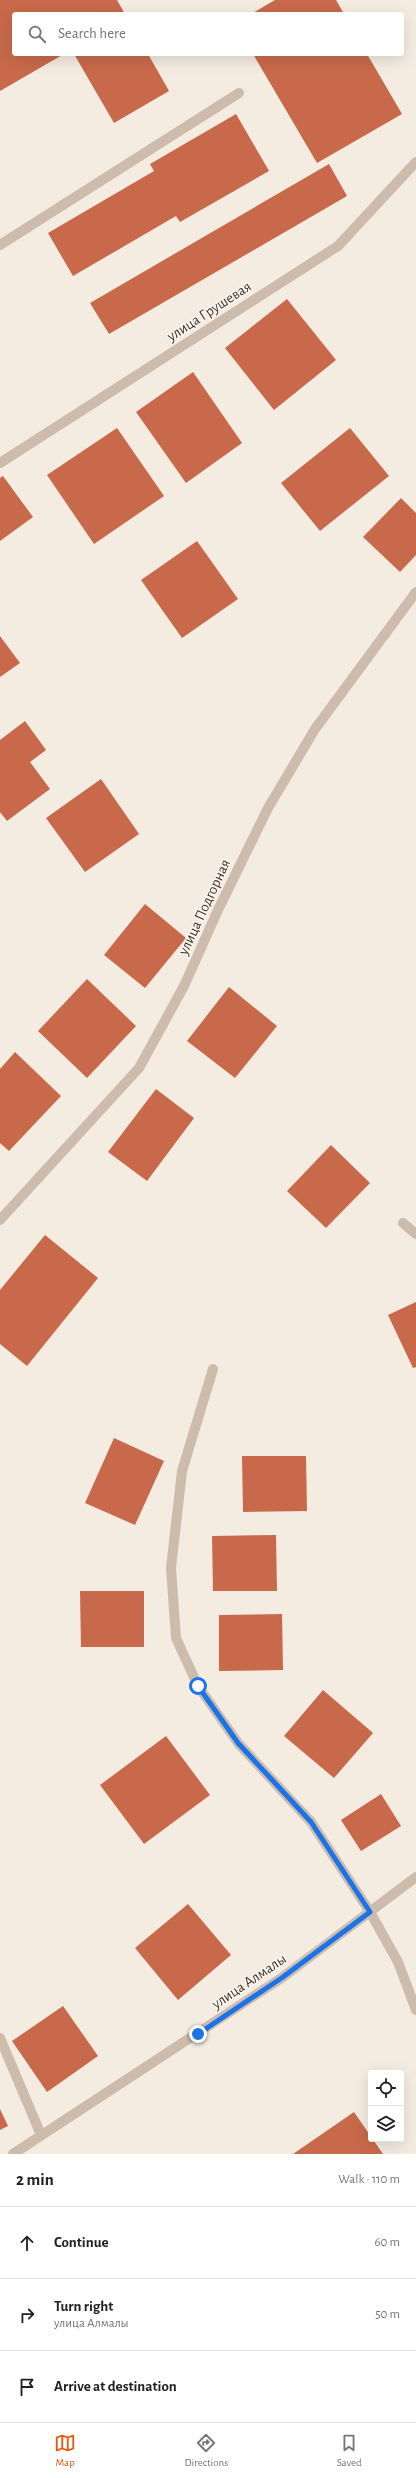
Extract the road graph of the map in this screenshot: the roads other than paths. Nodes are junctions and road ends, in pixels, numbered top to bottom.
1 (239, 93) dead end
2 (416, 162) edge
3 (0, 244) edge
4 (0, 463) edge
5 (416, 592) edge
6 (0, 1220) edge
7 (403, 1223) dead end
8 (416, 1234) edge
9 (213, 1369) dead end
10 (416, 1877) edge
11 (370, 1912) junction
12 (416, 2010) edge
13 (0, 2038) edge
14 (41, 2135) junction
15 (13, 2154) edge

1 - 3 street
2 - 4 street, улица Грушевая
5 - 6 street, улица Подгорная
7 - 8 street
9 - 11 street
10 - 11 street, улица Алмалы
11 - 12 street
11 - 14 street, улица Алмалы
13 - 14 street
14 - 15 street, улица Алмалы

